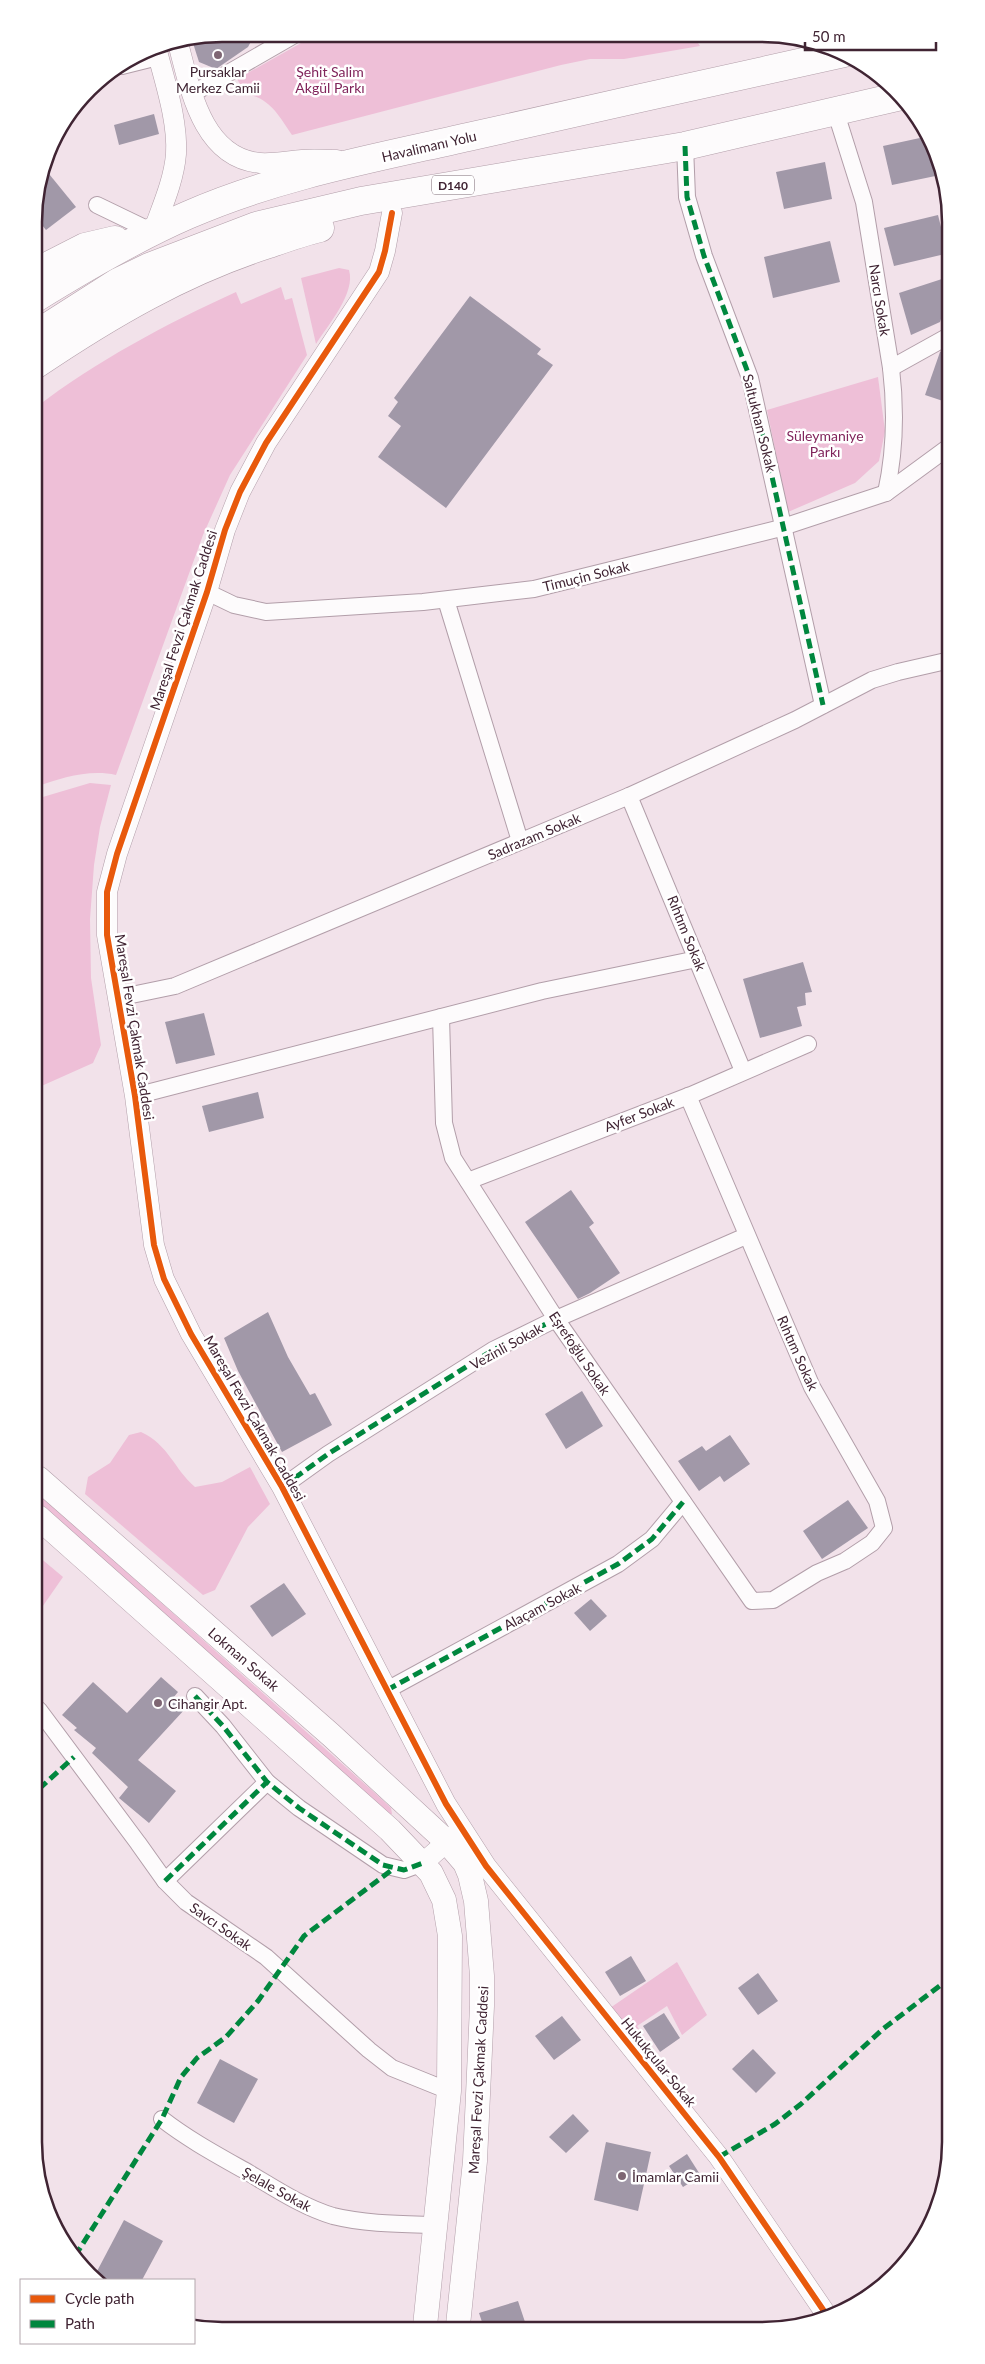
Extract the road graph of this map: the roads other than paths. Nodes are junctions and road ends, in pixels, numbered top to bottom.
1 (282, 42) edge
2 (179, 48) edge
3 (808, 49) edge
4 (158, 55) edge
5 (829, 55) edge
6 (775, 68) junction
7 (192, 94) junction
8 (893, 98) edge
9 (835, 110) junction
10 (685, 146) junction
11 (369, 160) junction
12 (576, 163) junction
13 (96, 205) dead end
14 (392, 213) junction
15 (153, 232) junction
16 (42, 269) edge
17 (42, 294) edge
18 (42, 329) edge
19 (942, 340) edge
20 (42, 360) edge
21 (891, 368) junction
22 (942, 452) edge
23 (886, 493) junction
24 (785, 526) junction
25 (207, 592) junction
26 (446, 600) junction
27 (942, 662) edge
28 (823, 705) junction
29 (629, 796) junction
30 (520, 842) junction
31 (697, 959) junction
32 (117, 998) junction
33 (441, 1017) junction
34 (808, 1044) dead end
35 (743, 1071) junction
36 (135, 1096) junction
37 (688, 1096) junction
38 (468, 1181) junction
39 (746, 1236) junction
40 (556, 1319) junction
41 (42, 1482) edge
42 (282, 1487) junction
43 (683, 1502) junction
44 (42, 1522) edge
45 (817, 1574) joint
46 (387, 1690) junction
47 (195, 1696) dead end
48 (42, 1714) edge
49 (266, 1782) junction
50 (454, 1836) junction
51 (422, 1863) junction
52 (165, 1881) junction
53 (449, 2090) junction
54 (162, 2119) dead end
55 (435, 2225) junction
56 (824, 2311) edge
57 (425, 2322) edge
58 (458, 2322) edge

1 - 7 street
2 - 7 street
3 - 6 highway
4 - 15 street
5 - 6 highway, Havalimanı Yolu
6 - 11 highway, Havalimanı Yolu
7 - 11 street
8 - 9 highway, D140
9 - 10 highway, D140
9 - 21 street, Narcı Sokak
10 - 12 highway, D140
10 - 24 street, Saltukhan Sokak
11 - 15 highway, Havalimanı Yolu
12 - 14 highway
12 - 18 highway, D140
13 - 15 street
14 - 20 highway
14 - 25 street, Mareşal Fevzi Çakmak Caddesi
15 - 16 highway
15 - 17 highway, Havalimanı Yolu
19 - 21 street
21 - 23 street, Narcı Sokak
22 - 23 street, Timuçin Sokak
23 - 24 street, Timuçin Sokak
24 - 26 street, Timuçin Sokak
24 - 28 street, Saltukhan Sokak
25 - 26 street, Timuçin Sokak
25 - 32 street, Mareşal Fevzi Çakmak Caddesi
26 - 30 street
27 - 28 street, Sadrazam Sokak
28 - 29 street, Sadrazam Sokak
29 - 30 street, Sadrazam Sokak
29 - 31 street, Rıhtım Sokak
30 - 32 street, Sadrazam Sokak
31 - 33 street
31 - 35 street, Rıhtım Sokak
32 - 36 street, Mareşal Fevzi Çakmak Caddesi
33 - 36 street
33 - 38 street, Eşrefoğlu Sokak
34 - 35 street, Ayfer Sokak
35 - 37 street, Ayfer Sokak
36 - 42 street, Mareşal Fevzi Çakmak Caddesi
37 - 38 street, Ayfer Sokak
37 - 39 street, Rıhtım Sokak
38 - 40 street, Eşrefoğlu Sokak
39 - 40 street, Vezinli Sokak
39 - 45 street, Rıhtım Sokak
40 - 42 street, Vezinli Sokak
40 - 43 street, Eşrefoğlu Sokak
41 - 50 main road, Lokman Sokak
42 - 46 street, Mareşal Fevzi Çakmak Caddesi
43 - 45 street, Eşrefoğlu Sokak
43 - 46 street, Alaçam Sokak
44 - 51 main road
46 - 50 street, Mareşal Fevzi Çakmak Caddesi
47 - 49 street
48 - 52 street, Savcı Sokak
49 - 51 street
49 - 52 street
50 - 51 street
50 - 56 street, Hukukçular Sokak
50 - 58 main road, Mareşal Fevzi Çakmak Caddesi
51 - 53 main road, Mareşal Fevzi Çakmak Caddesi
52 - 53 street, Savcı Sokak
53 - 55 main road, Mareşal Fevzi Çakmak Caddesi
54 - 55 street, Şelale Sokak
55 - 57 main road, Mareşal Fevzi Çakmak Caddesi

